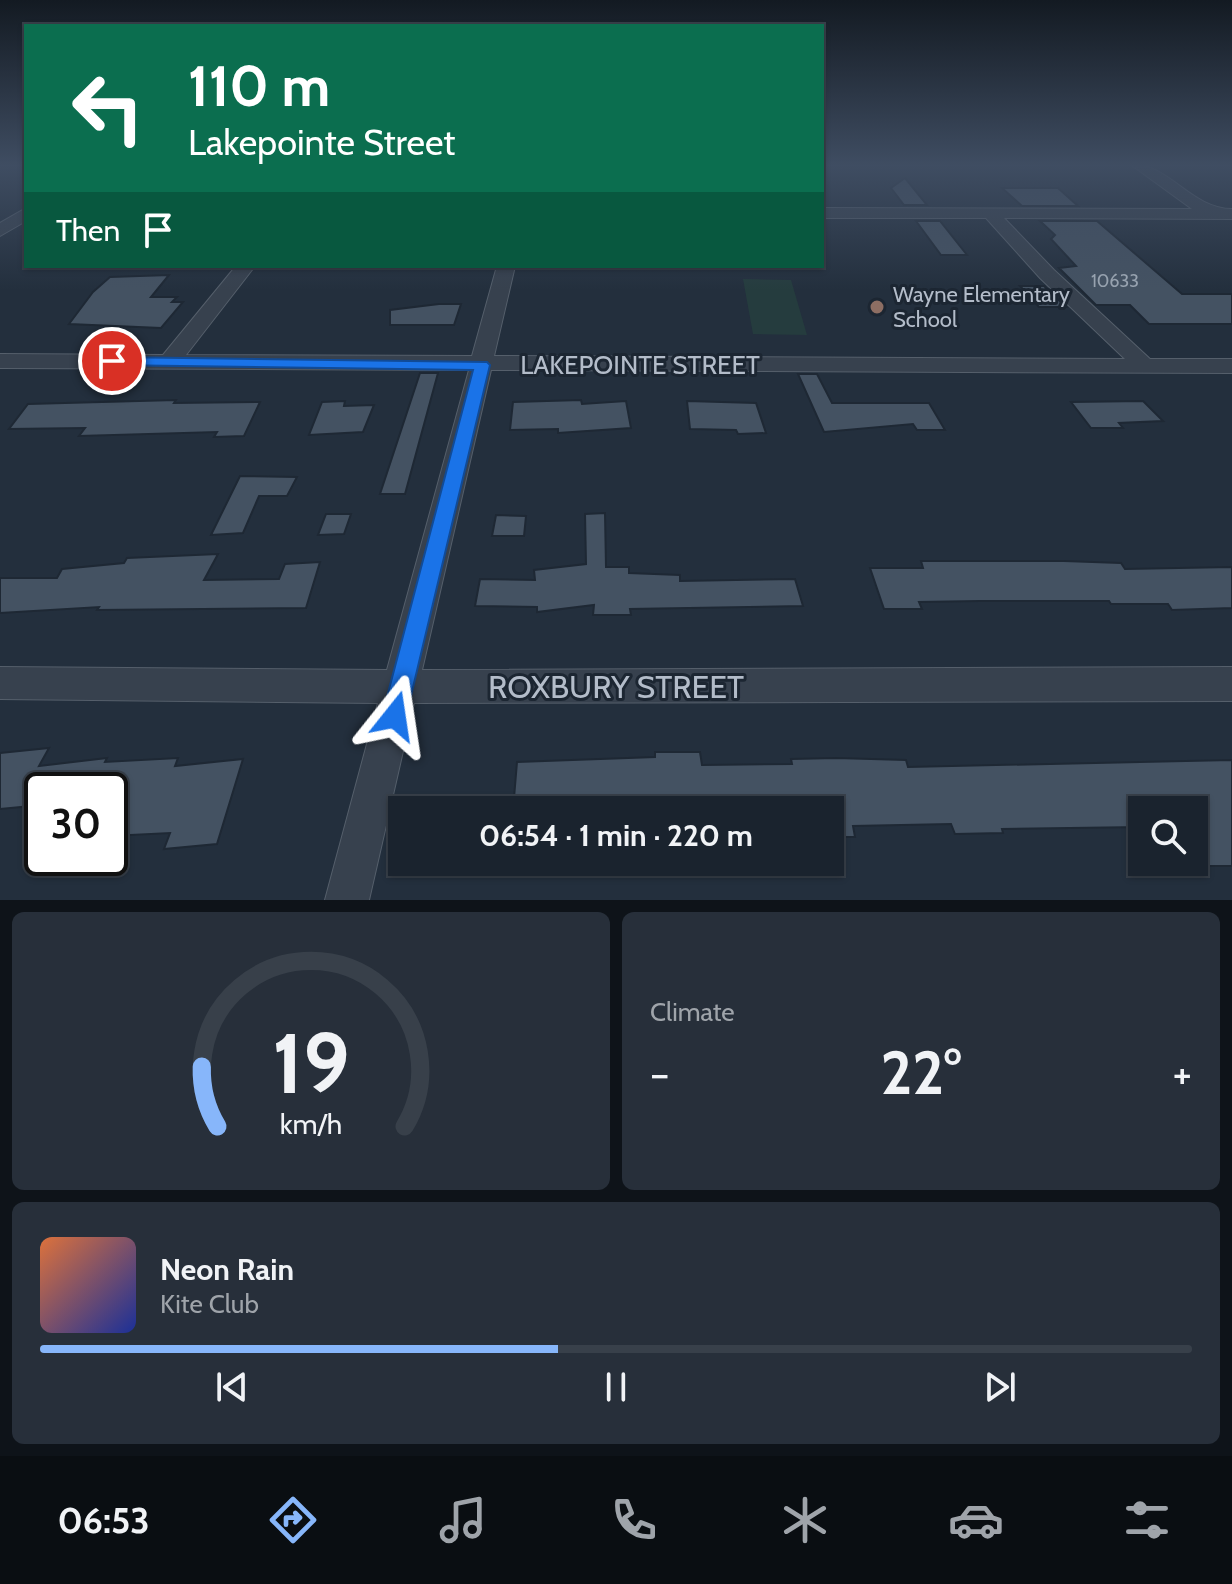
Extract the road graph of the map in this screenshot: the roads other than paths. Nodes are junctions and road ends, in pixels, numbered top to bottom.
1 (1197, 206) edge
2 (0, 209) edge
3 (24, 210) edge
4 (24, 212) edge
5 (824, 213) edge
6 (990, 213) junction
7 (1209, 214) junction
8 (1232, 214) edge
9 (1232, 229) edge
10 (0, 231) edge
11 (244, 268) edge
12 (506, 268) edge
13 (0, 361) edge
14 (169, 362) junction
15 (482, 365) junction
16 (1145, 366) junction
17 (1232, 366) edge
18 (0, 683) edge
19 (1232, 684) edge
20 (403, 686) junction
21 (347, 900) edge

1 - 7 street
2 - 3 street
4 - 10 street
5 - 6 street
6 - 7 street
6 - 16 street
7 - 8 street
7 - 9 street
11 - 14 street
12 - 15 street
13 - 14 street, LAKEPOINTE STREET
14 - 15 street, LAKEPOINTE STREET
15 - 16 street, LAKEPOINTE STREET
15 - 20 street
16 - 17 street, LAKEPOINTE STREET
18 - 20 street, ROXBURY STREET
19 - 20 street, ROXBURY STREET
20 - 21 street

